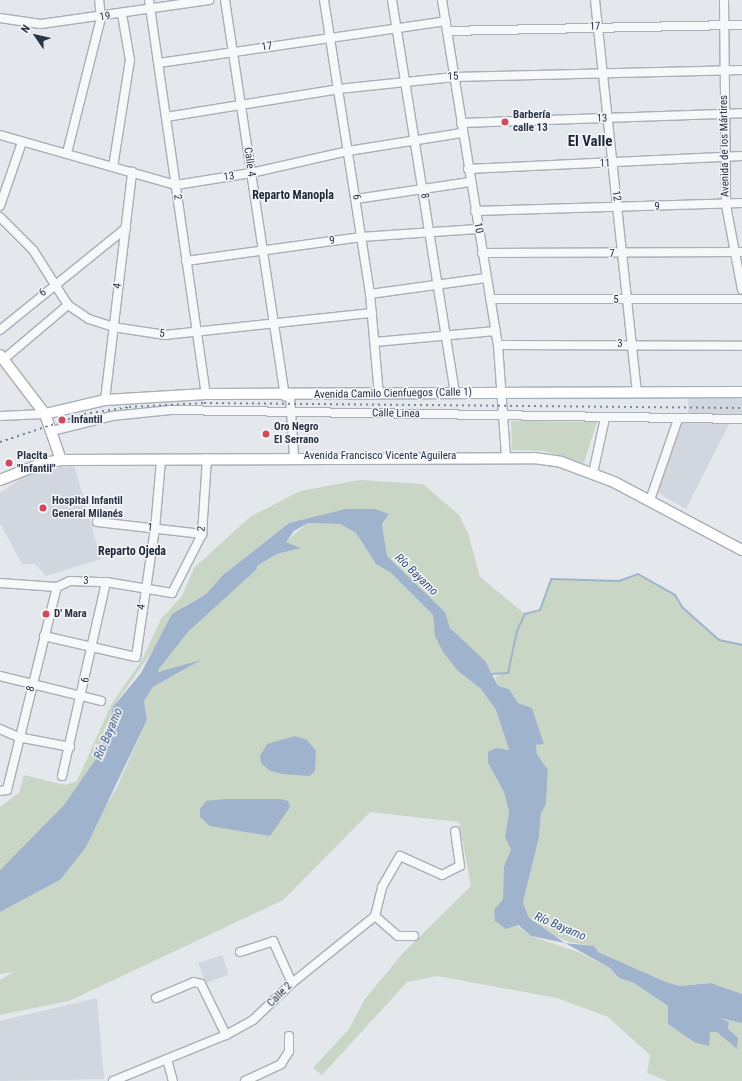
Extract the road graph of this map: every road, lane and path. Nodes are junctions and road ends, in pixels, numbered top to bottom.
1 (99, 0) edge
2 (209, 0) edge
3 (225, 0) edge
4 (324, 0) edge
5 (392, 0) edge
6 (442, 0) edge
7 (595, 0) edge
8 (724, 0) edge
9 (149, 4) edge
10 (122, 14) junction
11 (0, 18) edge
12 (101, 18) junction
13 (446, 21) junction
14 (724, 24) junction
15 (742, 24) edge
16 (397, 26) junction
17 (598, 27) junction
18 (447, 31) junction
19 (329, 37) junction
20 (232, 52) junction
21 (159, 63) junction
22 (724, 69) junction
23 (742, 70) edge
24 (602, 74) junction
25 (454, 77) junction
26 (406, 81) junction
27 (338, 89) junction
28 (241, 105) junction
29 (742, 113) edge
30 (724, 114) junction
31 (166, 117) junction
32 (606, 119) junction
33 (461, 123) junction
34 (462, 134) junction
35 (0, 135) edge
36 (22, 142) junction
37 (414, 142) junction
38 (348, 151) junction
39 (67, 153) junction
40 (742, 156) edge
41 (725, 159) junction
42 (612, 164) junction
43 (113, 166) junction
44 (468, 169) junction
45 (132, 172) junction
46 (251, 173) junction
47 (470, 182) junction
48 (176, 185) junction
49 (422, 189) junction
50 (356, 199) junction
51 (742, 203) edge
52 (726, 205) junction
53 (0, 206) edge
54 (618, 209) junction
55 (475, 211) junction
56 (0, 217) edge
57 (126, 228) junction
58 (478, 229) junction
59 (430, 235) junction
60 (361, 237) junction
61 (263, 250) junction
62 (482, 253) junction
63 (738, 253) edge
64 (624, 254) junction
65 (186, 261) junction
66 (486, 278) junction
67 (54, 284) junction
68 (438, 287) junction
69 (742, 290) edge
70 (370, 294) junction
71 (490, 299) junction
72 (742, 299) edge
73 (627, 300) junction
74 (68, 305) junction
75 (372, 313) junction
76 (275, 324) junction
77 (113, 327) junction
78 (0, 330) edge
79 (496, 331) junction
80 (197, 333) junction
81 (447, 336) junction
82 (375, 342) junction
83 (498, 344) junction
84 (632, 344) junction
85 (742, 346) edge
86 (2, 357) edge
87 (455, 392) junction
88 (504, 392) junction
89 (637, 392) junction
90 (742, 392) edge
91 (206, 394) junction
92 (379, 394) junction
93 (287, 396) junction
94 (105, 400) junction
95 (291, 412) junction
96 (45, 414) junction
97 (0, 416) edge
98 (506, 416) junction
99 (605, 418) junction
100 (678, 419) junction
101 (742, 419) edge
102 (54, 434) junction
103 (294, 456) junction
104 (506, 456) junction
105 (207, 458) junction
106 (61, 460) junction
107 (161, 461) junction
108 (40, 464) junction
109 (593, 473) junction
110 (0, 480) edge
111 (650, 500) junction
112 (97, 522) dead end
113 (155, 529) junction
114 (202, 534) junction
115 (742, 550) edge
116 (106, 582) junction
117 (0, 583) edge
118 (57, 588) junction
119 (145, 590) junction
120 (172, 593) joint
121 (44, 636) junction
122 (93, 648) junction
123 (0, 676) edge
124 (31, 686) junction
125 (83, 697) junction
126 (101, 701) dead end
127 (0, 729) edge
128 (18, 737) junction
129 (70, 747) junction
130 (62, 776) dead end
131 (3, 790) edge
132 (455, 831) dead end
133 (375, 916) junction
134 (414, 936) dead end
135 (240, 952) dead end
136 (292, 982) junction
137 (156, 998) dead end
138 (226, 1035) junction
139 (289, 1036) dead end
140 (167, 1059) junction
141 (113, 1081) edge
142 (173, 1081) edge
143 (245, 1081) edge

1 - 12 street
2 - 9 street, 19
3 - 20 street, Calle 4
4 - 19 street, 6
5 - 16 street, 8
6 - 13 street, 10
7 - 17 street, 12
8 - 14 street, Avenida de los Mártires
9 - 10 street, 19
9 - 21 street, 2
10 - 12 street, 19
10 - 43 street
11 - 12 street, 19
12 - 39 street
13 - 16 street, 17
13 - 18 street, 10
14 - 15 street, 17
14 - 17 street, 17
14 - 22 street, Avenida de los Mártires
16 - 19 street, 17
16 - 26 street, 8
17 - 18 street, 17
17 - 24 street, 12
18 - 25 street, 10
19 - 20 street, 17
19 - 27 street, 6
20 - 21 street, 17
20 - 28 street, Calle 4
21 - 31 street, 2
22 - 23 street, 15
22 - 24 street, 15
22 - 30 street, Avenida de los Mártires
24 - 25 street, 15
24 - 32 street, 12
25 - 26 street, 15
25 - 33 street, 10
26 - 27 street, 15
26 - 37 street, 8
27 - 28 street, 15
27 - 38 street, 6
28 - 31 street, 15
28 - 46 street, Calle 4
29 - 30 street, 13
30 - 32 street, 13
30 - 41 street, Avenida de los Mártires
31 - 48 street, 2
32 - 33 street, 13
32 - 42 street, 12
33 - 34 street, 10
34 - 37 street, 13
34 - 44 street, 10
35 - 36 street, 13
36 - 39 street, 13
36 - 53 street
37 - 38 street, 13
37 - 49 street, 8
38 - 46 street, 13
38 - 50 street, 6
39 - 43 street, 13
40 - 41 street, 11
41 - 42 street, 11
41 - 52 street, Avenida de los Mártires
42 - 44 street, 11
42 - 54 street, 12
43 - 45 street, 13
44 - 47 street, 10
45 - 48 street, 13
45 - 57 street, 4
46 - 48 street, 13
46 - 61 street, Calle 4
47 - 49 street
47 - 55 street, 10
48 - 65 street, 2
49 - 50 street
49 - 59 street, 8
50 - 60 street, 6
51 - 52 street, 9
52 - 54 street, 9
52 - 63 street, Avenida de los Mártires
54 - 55 street, 9
54 - 64 street, 12
55 - 58 street, 10
56 - 67 street, 5
57 - 67 street, 6
57 - 77 street, 4
58 - 59 street, 9
58 - 62 street, 10
59 - 60 street, 9
59 - 68 street, 8
60 - 61 street, 9
60 - 70 street, 6
61 - 65 street, 9
61 - 76 street, Calle 4
62 - 64 street, 7
62 - 66 street, 10
63 - 64 street, 7
63 - 69 street, Avenida de los Mártires
64 - 73 street, 12
65 - 80 street, 2
66 - 68 street
66 - 71 street, 10
67 - 74 street, 5
67 - 78 street, 6
68 - 70 street
68 - 81 street, 8
70 - 75 street, 6
71 - 73 street, 5
71 - 79 street, 10
72 - 73 street, 5
73 - 84 street, 12
74 - 77 street, 5
74 - 86 street
75 - 76 street, 5
75 - 82 street, 6
76 - 80 street, 5
76 - 93 street, Calle 4
77 - 80 street, 5
77 - 94 street, 4
79 - 81 street
79 - 83 street, 10
80 - 91 street, 2
81 - 82 street
81 - 87 street, 8
82 - 92 street, 6
83 - 84 street, 3
83 - 88 street, 10
84 - 85 street, 3
84 - 89 street, 12
86 - 96 main road
87 - 88 main road, Avenida Camilo Cienfuegos (Calle 1)
87 - 92 main road, Avenida Camilo Cienfuegos (Calle 1)
88 - 89 main road, Avenida Camilo Cienfuegos (Calle 1)
88 - 98 street, 10
89 - 90 main road, Avenida Camilo Cienfuegos (Calle 1)
91 - 93 main road, Avenida Camilo Cienfuegos (Calle 1)
91 - 94 main road, Avenida Camilo Cienfuegos (Calle 1)
92 - 93 main road, Avenida Camilo Cienfuegos (Calle 1)
93 - 95 street, Calle 4
94 - 96 main road, Avenida Camilo Cienfuegos (Calle 1)
95 - 98 street, Calle Linea
95 - 102 street, Calle Linea
95 - 103 street, Calle 4
96 - 97 street
96 - 102 main road
98 - 99 street, Calle Linea
98 - 104 street, 10
99 - 100 street, Calle Linea
99 - 109 street
100 - 101 street, Calle Linea
100 - 111 street
102 - 106 main road
102 - 108 main road
103 - 104 main road, Avenida Francisco Vicente Aguilera
103 - 105 main road, Avenida Francisco Vicente Aguilera
104 - 109 main road, Avenida Francisco Vicente Aguilera
105 - 107 main road, Avenida Francisco Vicente Aguilera
105 - 114 street, 2
106 - 107 main road, Avenida Francisco Vicente Aguilera
106 - 108 main road, Avenida Francisco Vicente Aguilera
107 - 113 street, 4
108 - 110 main road, Avenida Francisco Vicente Aguilera
109 - 111 main road, Avenida Francisco Vicente Aguilera
111 - 115 main road, Avenida Francisco Vicente Aguilera
112 - 113 street, 1
113 - 114 street, 1
113 - 119 street, 4
114 - 120 street, 2
116 - 118 street, 3
116 - 119 street, 3
116 - 122 street, 6
117 - 118 street, 3
118 - 121 street, 8
119 - 120 street, 3
119 - 122 street, 4
121 - 122 street
121 - 124 street, 8
122 - 125 street, 6
123 - 124 street
124 - 125 street
124 - 128 street, 8
125 - 126 street
125 - 129 street, 6
127 - 128 street
128 - 129 street
128 - 131 street, 8
129 - 130 street, 6
132 - 133 street
133 - 134 street
133 - 136 street, Calle 2
135 - 136 street
136 - 138 street, Calle 2
137 - 138 street
138 - 140 street, Calle 2
139 - 143 street
140 - 141 street, Calle 2
140 - 142 street

